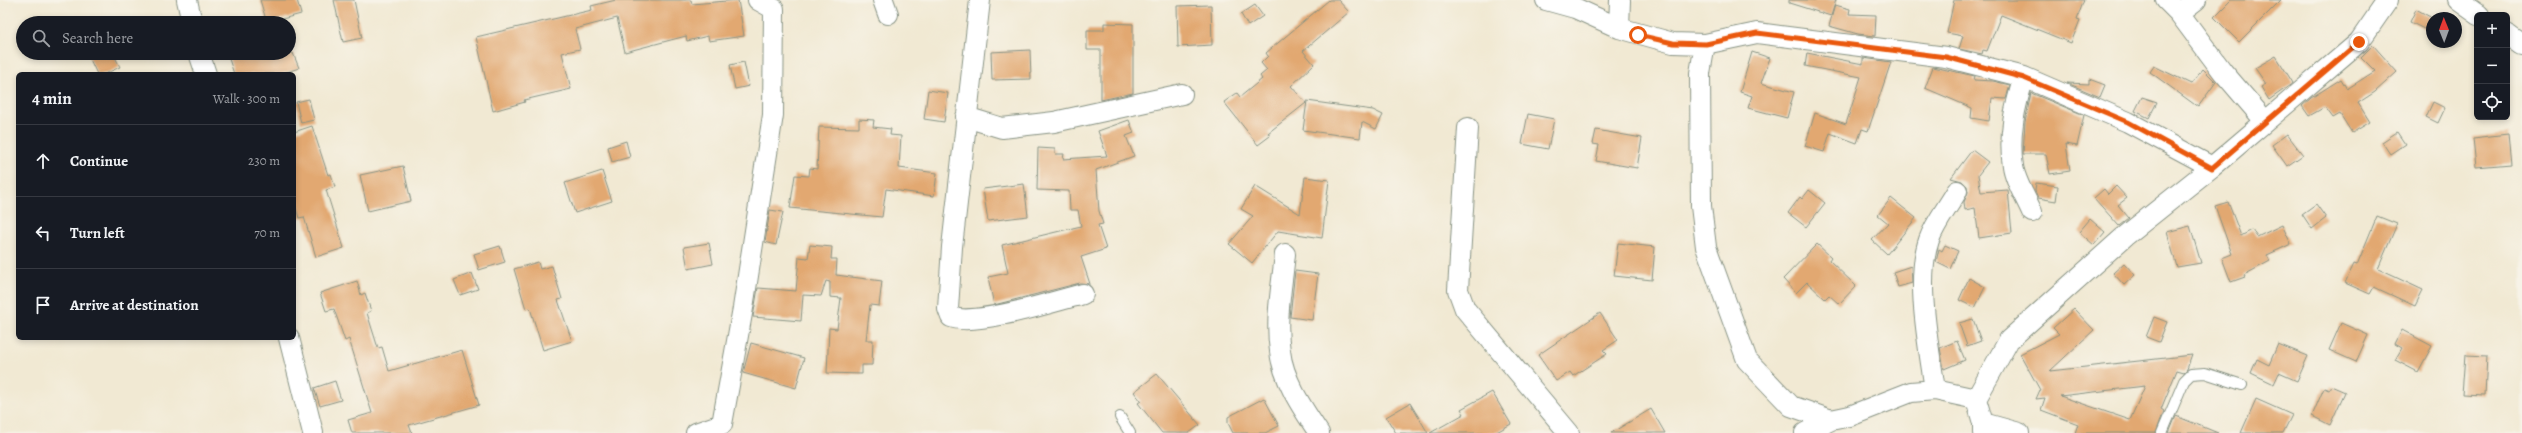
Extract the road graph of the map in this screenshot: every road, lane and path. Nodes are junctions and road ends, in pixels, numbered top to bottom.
1 (187, 0) edge
2 (758, 0) edge
3 (980, 0) edge
4 (1546, 0) edge
5 (1620, 0) edge
6 (2196, 0) edge
7 (2388, 0) edge
8 (2458, 0) edge
9 (2172, 6) edge
10 (2475, 12) edge
11 (190, 16) edge
12 (1618, 28) junction
13 (2510, 36) edge
14 (1706, 44) junction
15 (2522, 45) edge
16 (201, 60) edge
17 (205, 72) edge
18 (2024, 78) junction
19 (1182, 94) dead end
20 (966, 117) junction
21 (2265, 121) junction
22 (1468, 128) dead end
23 (2212, 168) junction
24 (1957, 191) dead end
25 (2032, 212) dead end
26 (1285, 254) dead end
27 (1083, 294) dead end
28 (289, 340) edge
29 (2242, 385) dead end
30 (1935, 390) junction
31 (1976, 400) junction
32 (1120, 417) dead end
33 (1831, 420) junction
34 (1983, 428) edge
35 (313, 433) edge
36 (696, 433) edge
37 (1130, 433) edge
38 (1319, 433) edge
39 (1569, 433) edge
40 (1805, 433) edge
41 (2019, 433) edge
42 (2162, 433) edge

1 - 11 street
2 - 36 street
3 - 20 street
4 - 12 street
5 - 12 street
6 - 9 street
7 - 21 street
8 - 10 street
9 - 21 street
12 - 14 street
13 - 15 street
14 - 18 street
14 - 33 street
16 - 17 street
18 - 23 street
18 - 25 street
19 - 20 street
20 - 27 street
21 - 23 street
22 - 39 street
23 - 31 street
24 - 30 street
26 - 38 street
28 - 35 street
29 - 42 lane
30 - 31 street
30 - 33 street
31 - 34 street
32 - 37 lane
33 - 40 street
34 - 41 street

